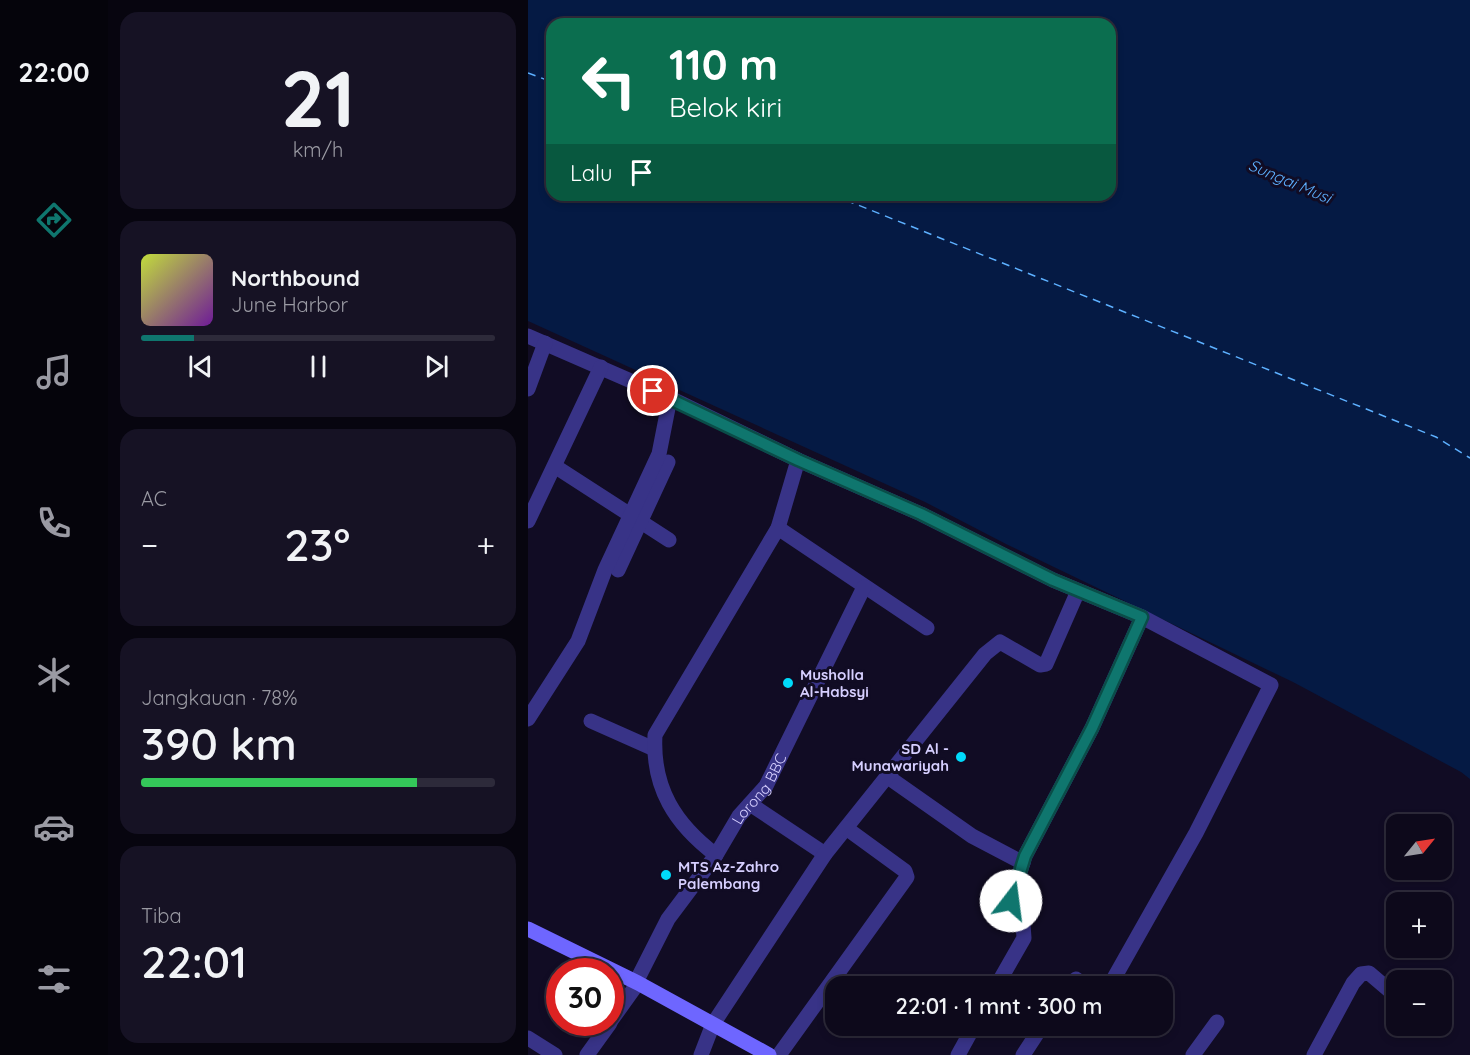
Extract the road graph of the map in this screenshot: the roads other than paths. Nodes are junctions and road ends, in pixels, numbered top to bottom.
1 (528, 336) edge
2 (545, 344) junction
3 (602, 367) junction
4 (528, 389) edge
5 (670, 399) junction
6 (798, 460) junction
7 (668, 462) dead end
8 (556, 467) junction
9 (635, 519) junction
10 (528, 521) edge
11 (777, 528) junction
12 (669, 540) dead end
13 (618, 570) dead end
14 (864, 587) junction
15 (1078, 591) junction
16 (1142, 617) junction
17 (927, 628) dead end
18 (528, 719) edge
19 (591, 721) dead end
20 (654, 749) junction
21 (888, 777) junction
22 (750, 804) junction
23 (846, 828) junction
24 (825, 854) junction
25 (716, 855) junction
26 (1023, 863) junction
27 (528, 929) edge
28 (1002, 976) edge
29 (1115, 976) edge
30 (637, 982) junction
31 (1386, 987) edge
32 (624, 1001) edge
33 (1216, 1022) dead end
34 (714, 1024) junction
35 (600, 1036) edge
36 (968, 1036) edge
37 (1035, 1036) edge
38 (528, 1038) edge
39 (761, 1053) edge
40 (555, 1055) edge
41 (587, 1055) edge
42 (701, 1055) edge
43 (779, 1055) edge
44 (958, 1055) edge
45 (1023, 1055) edge
46 (1193, 1055) edge
47 (1314, 1055) edge

1 - 2 street
2 - 3 street
2 - 4 street
3 - 5 street
3 - 8 street
5 - 6 street
5 - 9 street
6 - 11 street
6 - 15 street
7 - 9 street
8 - 9 street
8 - 10 street
9 - 12 street
9 - 13 street
9 - 18 street
11 - 14 street
11 - 20 street
14 - 17 street
14 - 22 street, Lorong BBC
15 - 16 street
15 - 21 street
16 - 26 street
16 - 29 street
19 - 20 street
20 - 25 street
21 - 23 street
21 - 26 street
22 - 24 street
22 - 25 street, Lorong BBC
23 - 24 street
23 - 43 street
24 - 34 street
25 - 30 street, Lorong BBC
26 - 28 street
27 - 30 street
30 - 32 street, Lorong BBC
30 - 34 street
31 - 47 street
33 - 46 street
34 - 39 street
34 - 42 street
35 - 41 street, Lorong BBC
36 - 44 street
37 - 45 street
38 - 40 street

